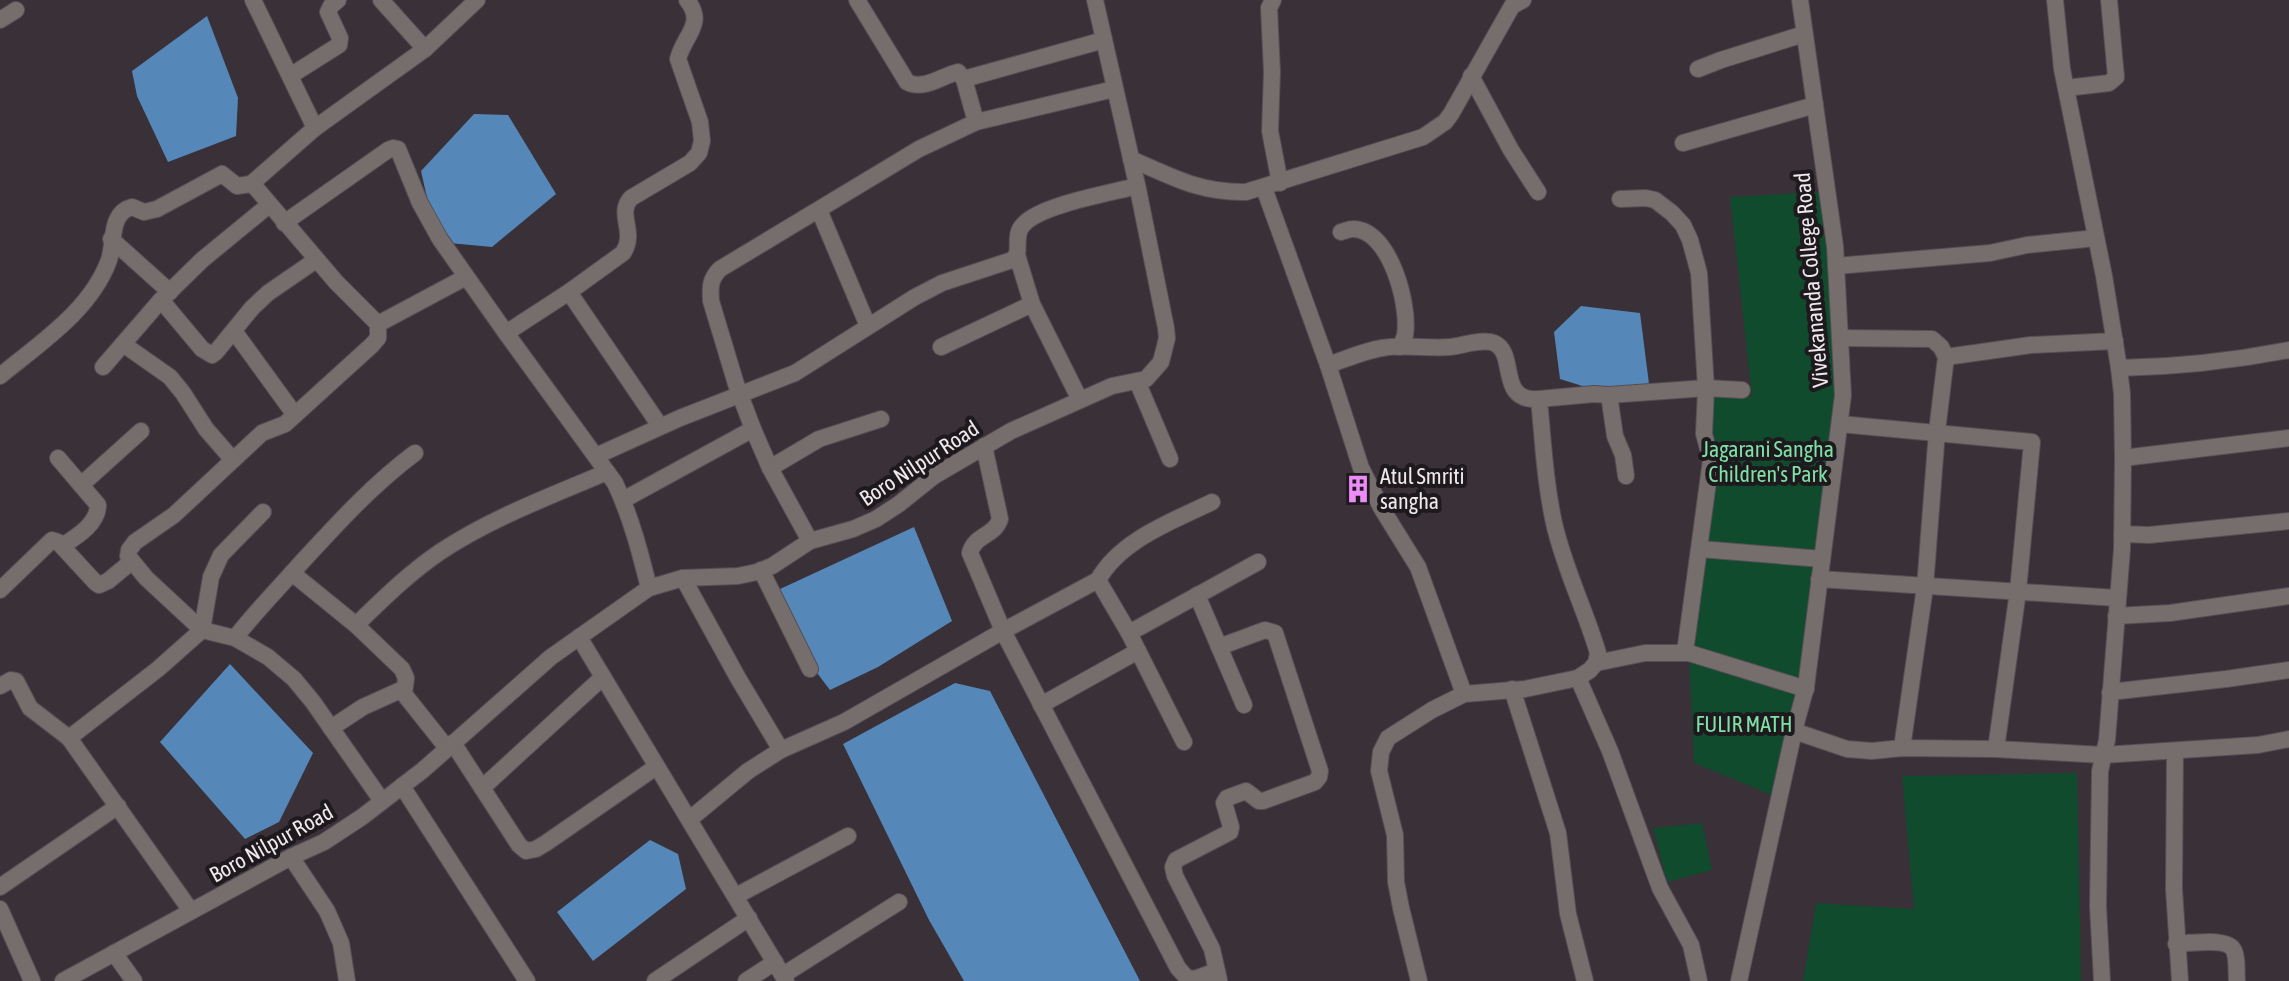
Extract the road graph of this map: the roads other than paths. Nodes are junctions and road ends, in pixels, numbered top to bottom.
1 (253, 0) edge
2 (338, 0) edge
3 (381, 0) edge
4 (477, 0) edge
5 (687, 0) edge
6 (857, 0) edge
7 (1095, 0) edge
8 (1273, 0) edge
9 (1800, 0) edge
10 (2055, 0) edge
11 (2109, 0) edge
12 (1515, 2) edge
13 (16, 10) dead end
14 (0, 20) edge
15 (1804, 34) junction
16 (1104, 40) junction
17 (425, 49) junction
18 (1698, 69) dead end
19 (290, 76) junction
20 (1471, 76) junction
21 (964, 79) junction
22 (2066, 88) junction
23 (1114, 89) junction
24 (1815, 105) junction
25 (976, 122) junction
26 (315, 128) junction
27 (1683, 143) dead end
28 (1131, 159) junction
29 (1280, 183) junction
30 (251, 184) junction
31 (1137, 186) junction
32 (1264, 188) junction
33 (1538, 192) dead end
34 (1620, 199) dead end
35 (269, 205) junction
36 (819, 210) junction
37 (284, 223) junction
38 (1341, 232) dead end
39 (2096, 238) junction
40 (111, 239) junction
41 (1017, 255) junction
42 (316, 260) junction
43 (1836, 266) junction
44 (466, 277) junction
45 (569, 292) junction
46 (165, 296) junction
47 (1032, 304) junction
48 (378, 324) junction
49 (868, 326) junction
50 (234, 331) junction
51 (506, 333) junction
52 (1841, 338) junction
53 (2115, 341) junction
54 (123, 344) junction
55 (941, 347) dead end
56 (1400, 347) junction
57 (2289, 350) edge
58 (1946, 357) junction
59 (1328, 365) junction
60 (103, 367) dead end
61 (2119, 368) junction
62 (0, 376) edge
63 (1137, 381) junction
64 (1706, 388) junction
65 (1742, 390) dead end
66 (741, 393) junction
67 (1609, 395) junction
68 (1539, 399) junction
69 (1080, 400) junction
70 (295, 415) junction
71 (881, 419) dead end
72 (1840, 424) junction
73 (660, 426) junction
74 (753, 429) junction
75 (141, 431) dead end
76 (1937, 431) junction
77 (2289, 438) edge
78 (984, 446) junction
79 (415, 453) dead end
80 (596, 456) junction
81 (58, 458) dead end
82 (2123, 458) junction
83 (1170, 459) dead end
84 (233, 460) junction
85 (770, 468) junction
86 (607, 472) junction
87 (1626, 476) dead end
88 (81, 485) junction
89 (623, 500) junction
90 (1212, 502) dead end
91 (263, 512) dead end
92 (2289, 521) edge
93 (2122, 534) junction
94 (810, 541) junction
95 (62, 546) junction
96 (1700, 549) junction
97 (1822, 559) junction
98 (131, 562) junction
99 (1258, 562) dead end
100 (761, 570) junction
101 (292, 573) junction
102 (683, 578) junction
103 (1819, 579) junction
104 (1098, 580) junction
105 (1925, 587) junction
106 (649, 588) junction
107 (0, 590) edge
108 (2018, 591) junction
109 (1197, 595) junction
110 (2289, 596) edge
111 (2117, 598) junction
112 (2116, 616) junction
113 (356, 625) junction
114 (202, 630) junction
115 (1003, 631) junction
116 (1129, 633) junction
117 (579, 637) junction
118 (235, 638) junction
119 (1219, 647) junction
120 (1138, 651) junction
121 (1685, 652) junction
122 (1596, 663) junction
123 (810, 669) dead end
124 (2289, 670) edge
125 (603, 677) junction
126 (1578, 678) junction
127 (0, 686) edge
128 (403, 689) junction
129 (1512, 689) junction
130 (1806, 689) junction
131 (2110, 692) junction
132 (1464, 694) junction
133 (1041, 705) junction
134 (1244, 705) dead end
135 (331, 728) junction
136 (1794, 731) junction
137 (69, 738) junction
138 (2289, 739) edge
139 (1184, 742) dead end
140 (450, 746) junction
141 (1902, 748) junction
142 (1996, 749) junction
143 (781, 750) junction
144 (2175, 751) junction
145 (2103, 755) junction
146 (656, 767) junction
147 (402, 786) junction
148 (482, 788) junction
149 (382, 801) junction
150 (118, 806) junction
151 (690, 819) junction
152 (848, 836) dead end
153 (291, 857) junction
154 (0, 887) edge
155 (736, 896) junction
156 (899, 902) dead end
157 (0, 909) edge
158 (191, 911) junction
159 (749, 918) junction
160 (2176, 944) junction
161 (114, 953) junction
162 (781, 973) edge
163 (1218, 976) edge
164 (32, 981) edge
165 (63, 981) edge
166 (134, 981) edge
167 (347, 981) edge
168 (527, 981) edge
169 (655, 981) edge
170 (746, 981) edge
171 (1419, 981) edge
172 (1585, 981) edge
173 (1699, 981) edge
174 (1739, 981) edge
175 (2102, 981) edge
176 (2180, 981) edge
177 (2237, 981) edge

1 - 19 street
2 - 19 street
3 - 17 street
4 - 17 street
5 - 45 street
6 - 21 street
7 - 16 street
8 - 29 street
9 - 15 street, Vivekananda College Road
10 - 22 street
11 - 22 street
12 - 20 street
13 - 14 street
15 - 18 street
15 - 24 street, Vivekananda College Road
16 - 21 street
16 - 23 street
17 - 26 street
19 - 26 street
20 - 29 street
20 - 33 street
21 - 25 street
22 - 39 street
23 - 25 street
23 - 28 street
24 - 27 street
24 - 43 street, Vivekananda College Road
25 - 36 street
26 - 30 street
28 - 31 street
28 - 32 street
29 - 32 street
30 - 35 street
30 - 40 street
31 - 41 street
31 - 63 street
32 - 59 street
34 - 64 street
35 - 37 street
35 - 46 street
36 - 49 street
36 - 66 street
37 - 42 street
37 - 44 street
38 - 56 street
39 - 43 street
39 - 53 street
40 - 46 street
40 - 62 street
41 - 47 street
41 - 49 street
42 - 48 street
42 - 50 street
43 - 52 street, Vivekananda College Road
44 - 48 street
44 - 51 street
45 - 51 street
45 - 73 street
46 - 50 street
46 - 54 street
47 - 55 street
47 - 69 street
48 - 70 street
49 - 66 street
50 - 70 street
51 - 80 street
52 - 58 street
52 - 72 street, Vivekananda College Road
53 - 58 street
53 - 61 street
54 - 60 street
54 - 84 street
56 - 59 street
56 - 68 street
57 - 61 street
58 - 76 street
59 - 132 street
61 - 82 street
63 - 69 street, Boro Nilpur Road
63 - 83 street
64 - 65 street
64 - 67 street
64 - 96 street
66 - 73 street
66 - 74 street
67 - 68 street
67 - 87 street
68 - 122 street
69 - 78 street, Boro Nilpur Road
70 - 84 street
71 - 85 street
72 - 76 street
72 - 97 street, Vivekananda College Road
73 - 80 street
74 - 85 street
74 - 89 street
75 - 88 street
76 - 105 street
76 - 108 street
77 - 82 street
78 - 94 street, Boro Nilpur Road
78 - 115 street
79 - 101 street
80 - 86 street
81 - 88 street
82 - 93 street
84 - 98 street
85 - 94 street
86 - 89 street
86 - 113 street
88 - 95 street
89 - 106 street
90 - 104 street
91 - 114 street
92 - 93 street
93 - 111 street
94 - 100 street, Boro Nilpur Road
95 - 98 street
95 - 107 street
96 - 97 street
96 - 121 street
97 - 103 street, Vivekananda College Road
98 - 114 street
99 - 109 street
100 - 102 street, Boro Nilpur Road
100 - 123 street
101 - 113 street
101 - 118 street
102 - 106 street, Boro Nilpur Road
102 - 143 street
103 - 105 street
103 - 130 street, Vivekananda College Road
104 - 115 street
104 - 116 street
105 - 108 street
105 - 141 street
106 - 117 street, Boro Nilpur Road
108 - 111 street
108 - 142 street
109 - 116 street
109 - 119 street
110 - 112 street
111 - 112 street
112 - 131 street
113 - 128 street
114 - 118 street
114 - 137 street
115 - 133 street
115 - 143 street
116 - 120 street
117 - 125 street
117 - 140 street, Boro Nilpur Road
118 - 135 street
119 - 134 street
119 - 163 street
120 - 133 street
120 - 139 street
121 - 122 street
121 - 130 street
122 - 126 street
124 - 131 street
125 - 146 street
125 - 148 street
126 - 129 street
126 - 173 street
127 - 137 street
128 - 135 street
128 - 140 street
129 - 132 street
129 - 172 street
130 - 136 street, Vivekananda College Road
131 - 145 street
132 - 171 street
133 - 163 street
135 - 149 street
136 - 141 street
136 - 174 street, Vivekananda College Road
137 - 150 street
138 - 144 street
140 - 147 street, Boro Nilpur Road
140 - 148 street
141 - 142 street
142 - 145 street
143 - 151 street
144 - 145 street
144 - 160 street
145 - 175 street
146 - 148 street
146 - 151 street
147 - 149 street, Boro Nilpur Road
147 - 168 street
149 - 153 street, Boro Nilpur Road
150 - 154 street
150 - 158 street
151 - 155 street
152 - 155 street
153 - 158 street, Boro Nilpur Road
153 - 167 street
155 - 159 street
156 - 162 street
157 - 164 street
158 - 161 street, Boro Nilpur Road
159 - 162 street
159 - 169 street
160 - 176 street
160 - 177 street
161 - 165 street, Boro Nilpur Road
161 - 166 street
162 - 170 street

